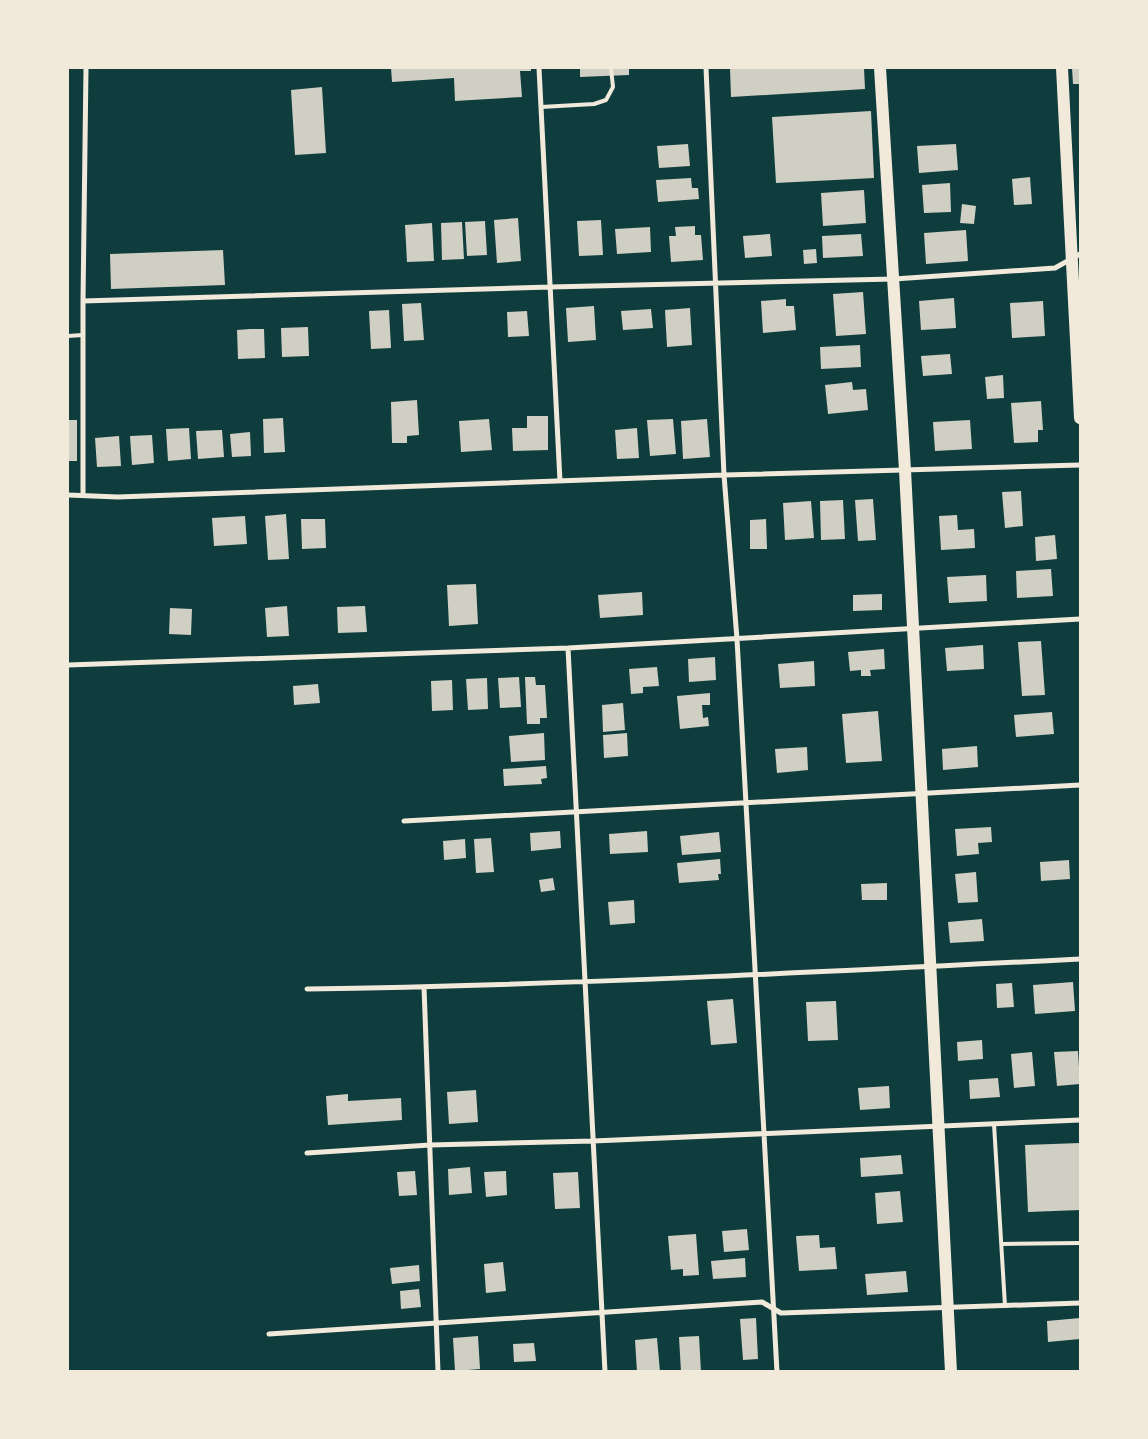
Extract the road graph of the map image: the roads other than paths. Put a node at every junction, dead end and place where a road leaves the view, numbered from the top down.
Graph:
1 (86, 68) edge
2 (538, 68) edge
3 (611, 68) edge
4 (706, 68) edge
5 (880, 68) edge
6 (1062, 68) edge
7 (540, 106) junction
8 (1076, 256) edge
9 (894, 279) junction
10 (715, 282) junction
11 (550, 287) junction
12 (83, 301) junction
13 (68, 336) edge
14 (83, 336) junction
15 (1080, 418) edge
16 (1080, 465) edge
17 (905, 470) junction
18 (724, 475) junction
19 (560, 481) junction
20 (68, 495) edge
21 (83, 495) junction
22 (1080, 619) edge
23 (913, 629) junction
24 (737, 639) junction
25 (568, 648) junction
26 (68, 665) edge
27 (1080, 786) edge
28 (922, 794) junction
29 (746, 803) junction
30 (576, 812) junction
31 (404, 822) dead end
32 (1080, 959) edge
33 (930, 967) junction
34 (755, 975) junction
35 (585, 981) junction
36 (424, 987) junction
37 (306, 989) dead end
38 (1080, 1120) edge
39 (994, 1124) junction
40 (938, 1126) junction
41 (764, 1134) junction
42 (593, 1140) junction
43 (430, 1145) junction
44 (307, 1153) dead end
45 (1080, 1243) edge
46 (1002, 1244) junction
47 (1080, 1303) edge
48 (1006, 1306) junction
49 (773, 1308) junction
50 (948, 1309) junction
51 (602, 1313) junction
52 (436, 1325) junction
53 (269, 1334) dead end
54 (438, 1372) edge
55 (605, 1372) edge
56 (777, 1372) edge
57 (951, 1372) edge

1 - 12 street
2 - 7 street
3 - 7 lane
4 - 10 street
5 - 9 main road
6 - 8 main road
7 - 11 street
8 - 9 street
8 - 15 main road
9 - 10 street
9 - 17 main road
10 - 11 street
10 - 18 street
11 - 12 street
11 - 19 street
12 - 14 street
13 - 14 lane
14 - 21 street
16 - 17 street
17 - 18 street
17 - 23 main road
18 - 19 street
18 - 24 street
19 - 21 street
20 - 21 street
22 - 23 street
23 - 24 street
23 - 28 main road
24 - 25 street
24 - 29 street
25 - 26 street
25 - 30 street
27 - 28 street
28 - 29 street
28 - 33 main road
29 - 30 street
29 - 34 street
30 - 31 street
30 - 35 street
32 - 33 street
33 - 34 street
33 - 40 main road
34 - 35 street
34 - 41 street
35 - 36 street
35 - 42 street
36 - 37 street
36 - 43 street
38 - 39 street
39 - 40 street
39 - 46 lane
40 - 41 street
40 - 50 main road
41 - 42 street
41 - 49 street
42 - 43 street
42 - 51 street
43 - 44 street
43 - 52 street
45 - 46 lane
46 - 48 lane
47 - 48 street
48 - 50 street
49 - 50 street
49 - 51 street
49 - 56 street
50 - 57 main road
51 - 52 street
51 - 55 street
52 - 53 street
52 - 54 street

